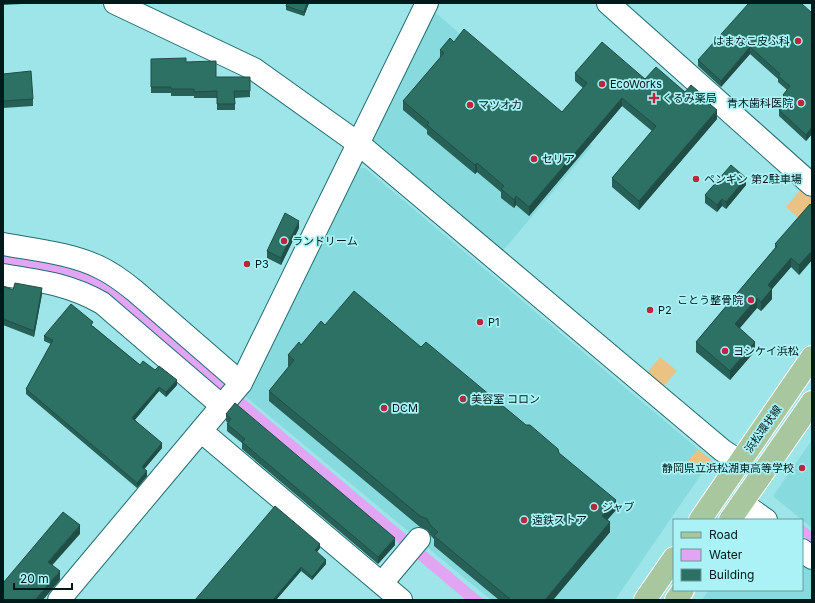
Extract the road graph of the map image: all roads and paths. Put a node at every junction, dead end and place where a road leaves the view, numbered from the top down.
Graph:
1 (115, 3) edge
2 (426, 3) edge
3 (608, 3) edge
4 (359, 144) junction
5 (812, 185) edge
6 (3, 244) edge
7 (3, 274) edge
8 (812, 358) edge
9 (241, 383) junction
10 (812, 402) edge
11 (222, 406) junction
12 (201, 431) junction
13 (740, 462) junction
14 (736, 512) edge
15 (701, 519) edge
16 (762, 519) edge
17 (415, 545) dead end
18 (803, 551) edge
19 (812, 558) edge
20 (673, 559) edge
21 (382, 583) junction
22 (682, 591) edge
23 (59, 600) edge
24 (402, 600) edge
25 (645, 600) edge
26 (676, 600) edge

1 - 4 street
2 - 4 street
3 - 5 street
4 - 9 street
4 - 13 street
6 - 9 street
7 - 11 street
8 - 13 main road, 浜松環状線
9 - 11 street
10 - 14 main road
11 - 12 street
12 - 21 street
12 - 23 street
13 - 15 main road, 浜松環状線
14 - 16 street
17 - 21 street
18 - 19 street
20 - 25 main road
21 - 24 street
22 - 26 main road

